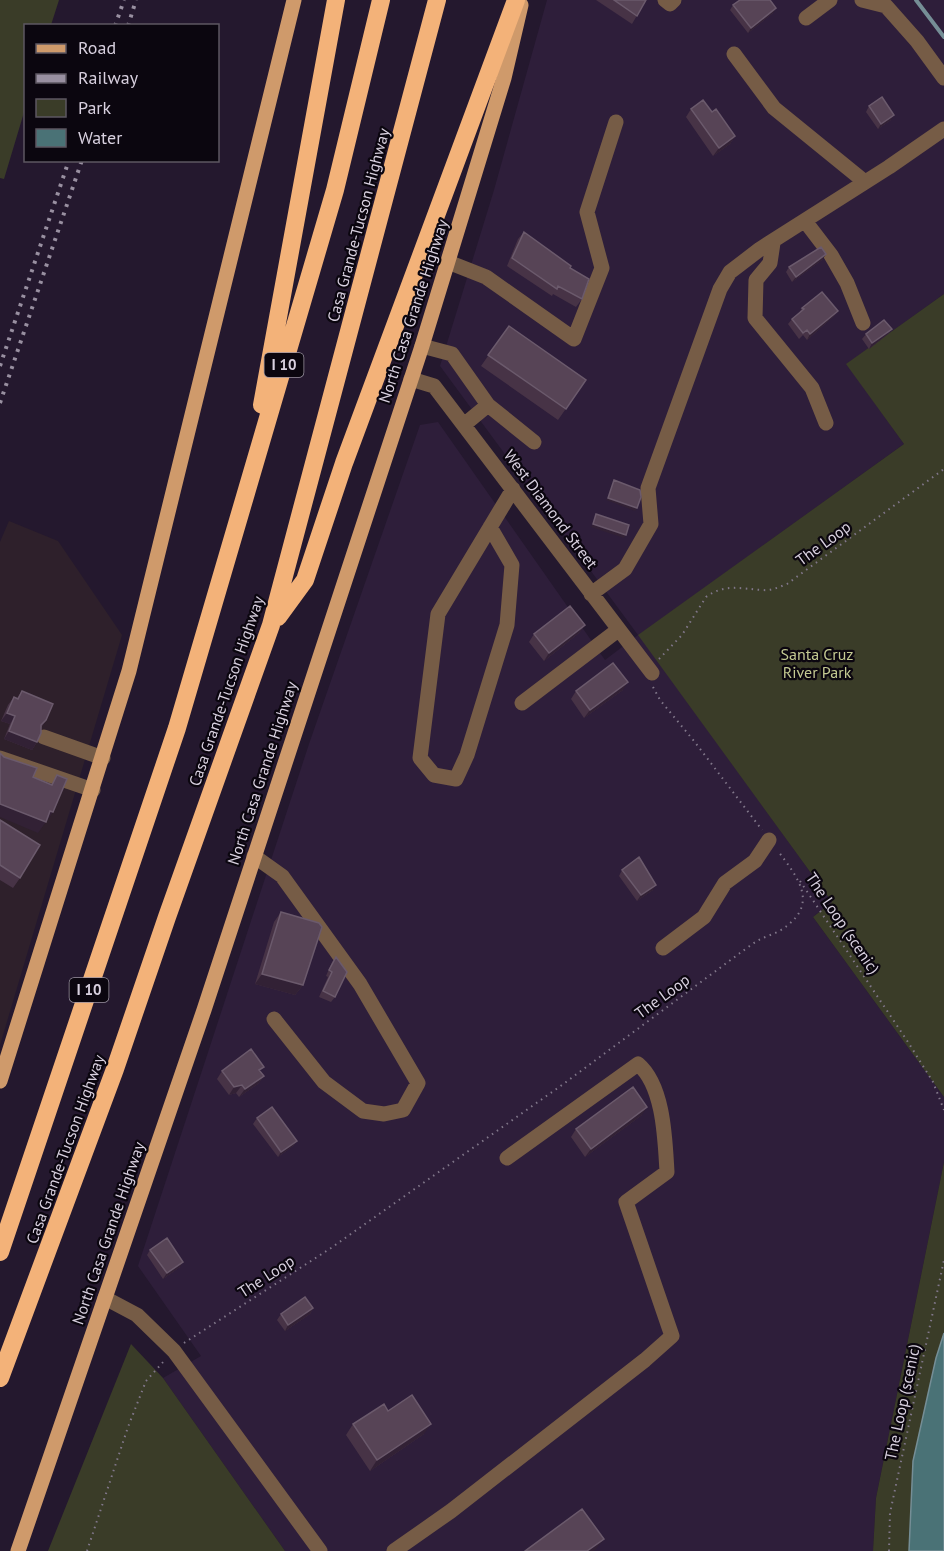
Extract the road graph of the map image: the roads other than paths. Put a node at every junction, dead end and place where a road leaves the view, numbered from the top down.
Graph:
1 (294, 0) edge
2 (336, 0) edge
3 (381, 0) edge
4 (437, 0) edge
5 (516, 0) edge
6 (522, 0) edge
7 (665, 0) edge
8 (674, 0) edge
9 (830, 0) edge
10 (862, 0) edge
11 (806, 18) dead end
12 (734, 54) dead end
13 (944, 78) edge
14 (616, 122) dead end
15 (944, 129) edge
16 (865, 182) junction
17 (805, 221) junction
18 (772, 243) junction
19 (448, 262) junction
20 (863, 323) dead end
21 (422, 345) junction
22 (411, 379) junction
23 (488, 405) junction
24 (826, 423) dead end
25 (465, 424) junction
26 (534, 442) dead end
27 (254, 468) junction
28 (513, 489) junction
29 (490, 527) junction
30 (591, 594) junction
31 (271, 625) junction
32 (618, 630) junction
33 (652, 673) road end
34 (522, 703) dead end
35 (44, 737) edge
36 (0, 758) edge
37 (103, 758) junction
38 (93, 790) junction
39 (769, 840) road end
40 (254, 856) junction
41 (663, 948) dead end
42 (274, 1019) dead end
43 (0, 1081) edge
44 (507, 1158) dead end
45 (0, 1252) edge
46 (105, 1298) junction
47 (0, 1378) edge
48 (18, 1551) edge
49 (320, 1551) edge
50 (394, 1551) edge

1 - 37 main road
2 - 27 highway
3 - 27 highway, Casa Grande-Tucson Highway / I 10
4 - 31 highway, Casa Grande-Tucson Highway
5 - 31 highway
6 - 19 main road, North Casa Grande Highway
7 - 8 street
9 - 11 street
10 - 13 street
12 - 16 street
14 - 19 street
15 - 16 street
16 - 17 street
17 - 18 street
17 - 20 street
18 - 24 street
18 - 30 street
19 - 21 main road, North Casa Grande Highway
21 - 22 main road, North Casa Grande Highway
21 - 23 street
22 - 25 street, West Diamond Street
22 - 40 main road, North Casa Grande Highway
23 - 25 street
23 - 26 street
25 - 28 street, West Diamond Street
27 - 45 highway, Casa Grande-Tucson Highway / I 10
28 - 29 street
28 - 30 street, West Diamond Street
29 - 29 street
30 - 32 street, West Diamond Street
31 - 47 highway, Casa Grande-Tucson Highway
32 - 33 street, West Diamond Street
32 - 34 street
35 - 37 street
36 - 38 street
37 - 38 main road
38 - 43 main road
39 - 41 street
40 - 42 street
40 - 46 main road, North Casa Grande Highway
44 - 50 street
46 - 48 main road, North Casa Grande Highway
46 - 49 street

